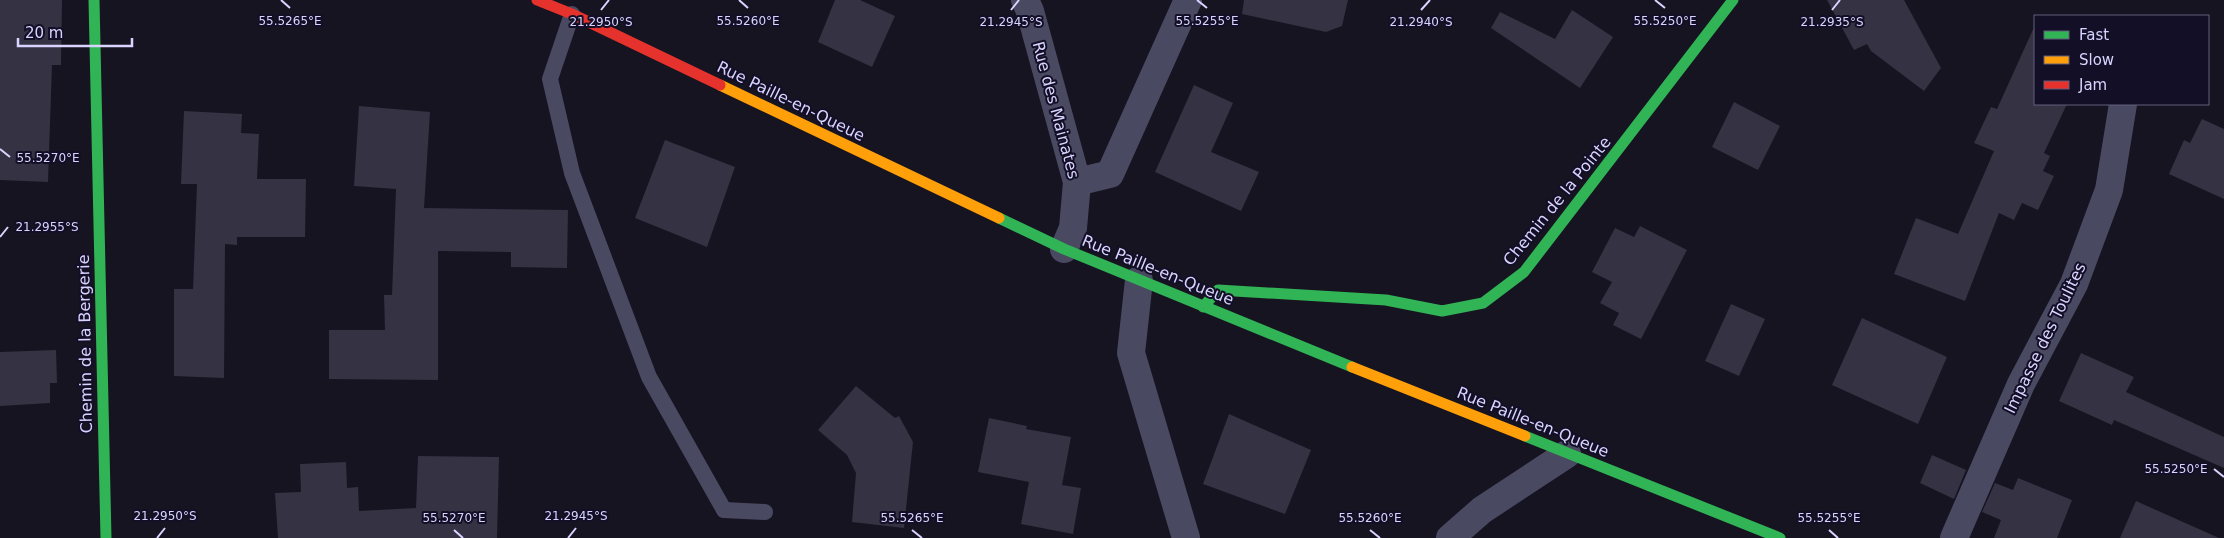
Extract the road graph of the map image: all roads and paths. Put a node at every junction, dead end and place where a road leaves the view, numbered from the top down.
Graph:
1 (94, 0) edge
2 (537, 0) edge
3 (1025, 0) edge
4 (1188, 0) edge
5 (1733, 0) edge
6 (572, 14) junction
7 (2123, 105) edge
8 (1077, 182) junction
9 (1064, 249) junction
10 (1139, 280) junction
11 (1202, 307) junction
12 (1568, 454) junction
13 (765, 512) dead end
14 (106, 538) edge
15 (1186, 538) edge
16 (1450, 538) edge
17 (1780, 538) edge
18 (1954, 538) edge

1 - 14 main road, Chemin de la Bergerie
2 - 6 main road, Rue Paille-en-Queue
3 - 8 street, Rue des Mainates
4 - 8 street
5 - 11 main road, Chemin de la Pointe
6 - 9 main road, Rue Paille-en-Queue
6 - 13 lane
7 - 18 street, Impasse des Toulites
8 - 9 street, Rue des Mainates
9 - 10 main road, Rue Paille-en-Queue
10 - 11 main road, Rue Paille-en-Queue
10 - 15 street
11 - 12 main road, Rue Paille-en-Queue
12 - 16 street
12 - 17 main road, Rue Paille-en-Queue

